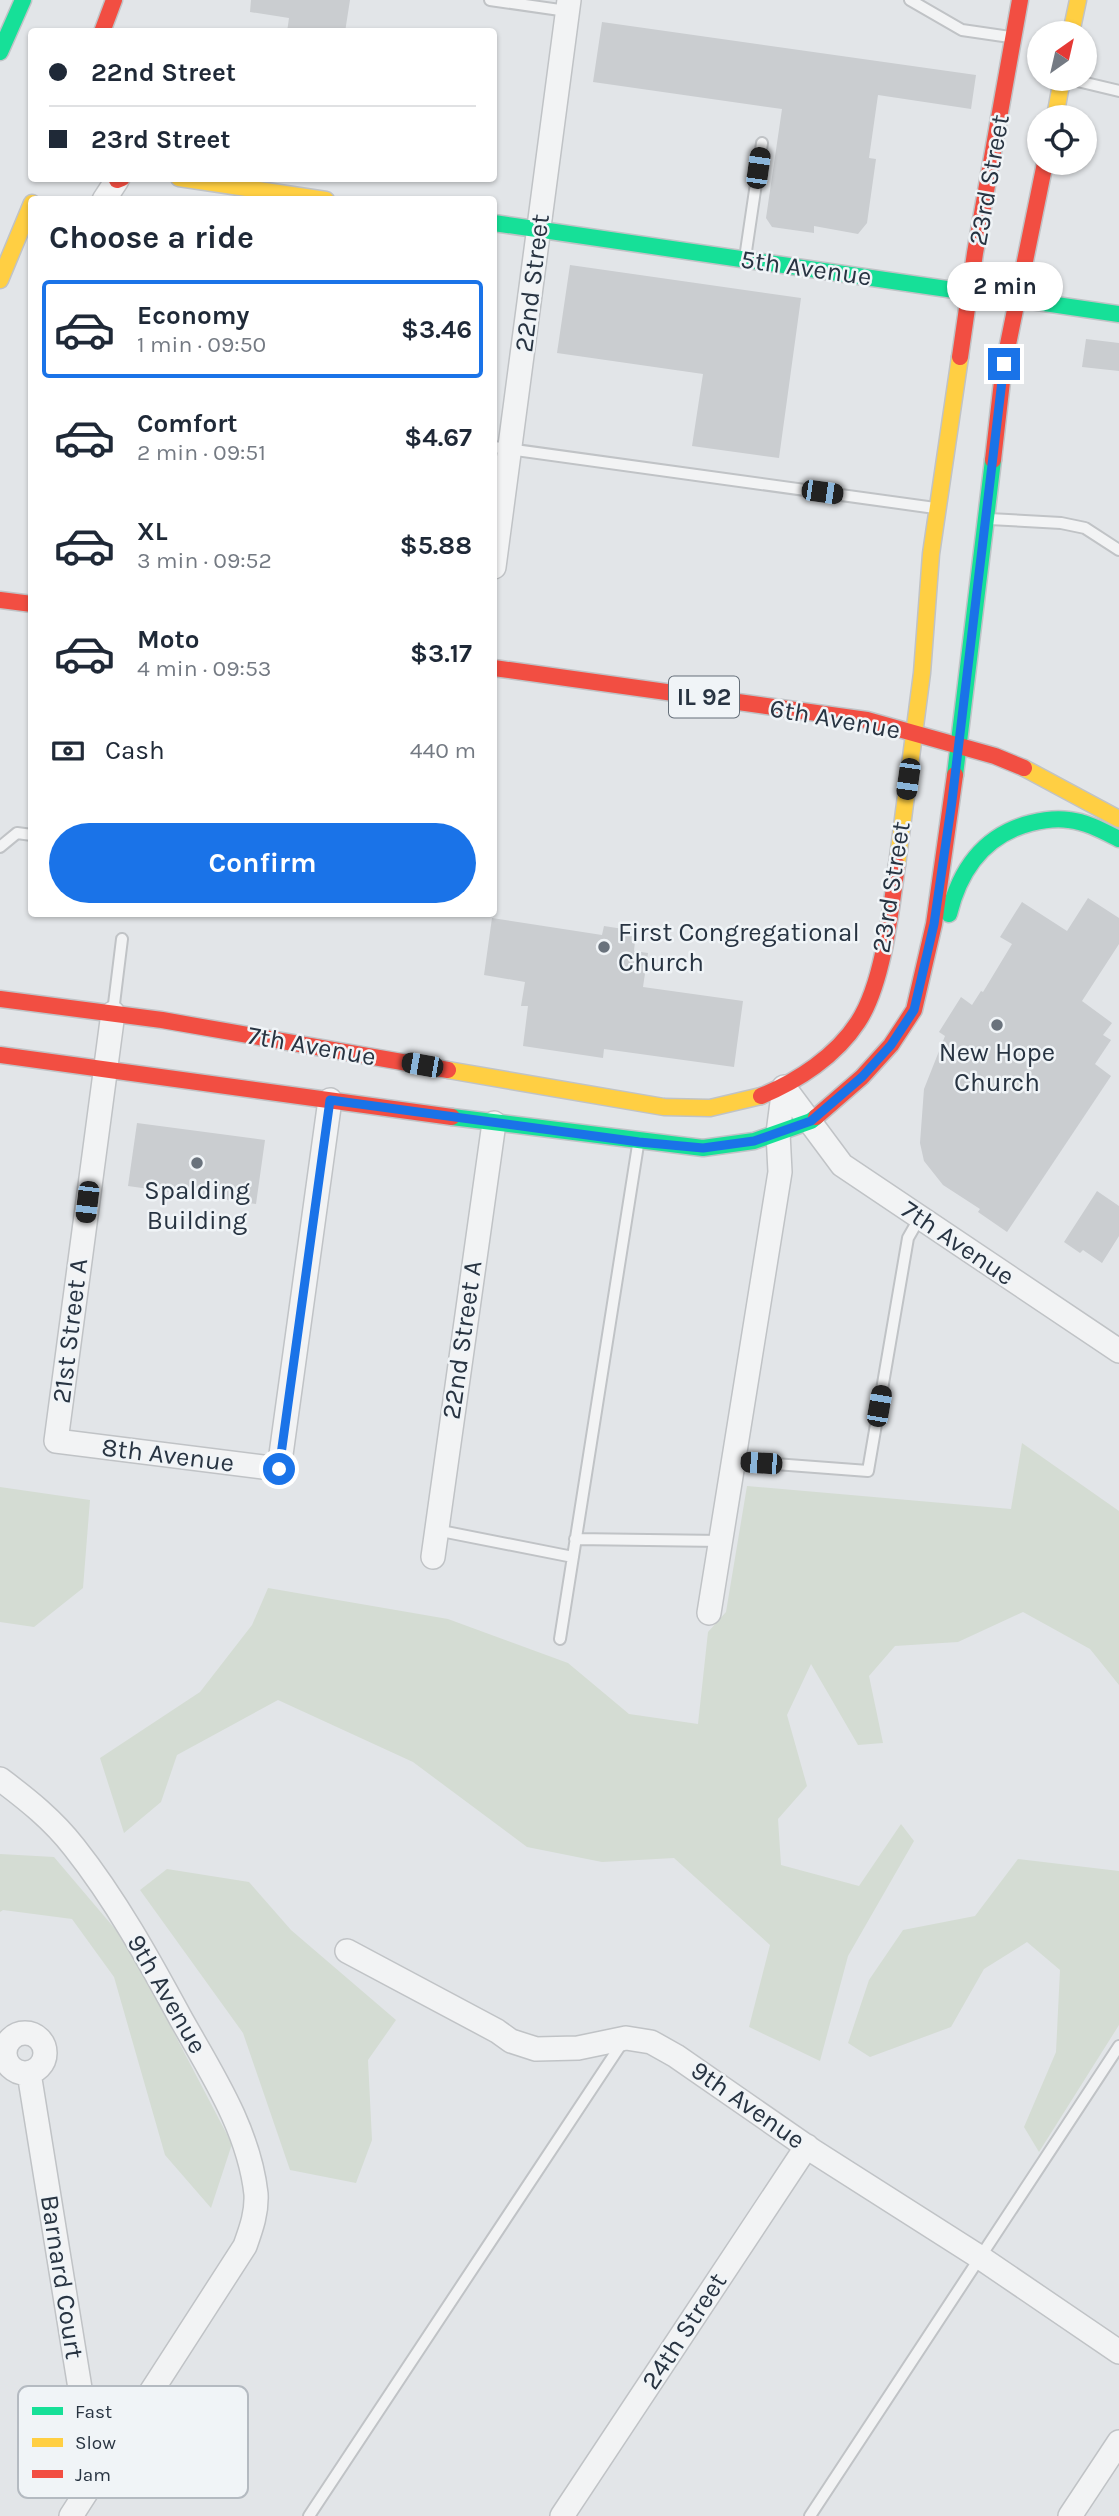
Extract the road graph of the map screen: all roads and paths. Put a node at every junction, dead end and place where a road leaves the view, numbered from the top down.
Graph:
1 (23, 0) edge
2 (114, 0) edge
3 (490, 0) edge
4 (910, 0) edge
5 (1020, 0) edge
6 (1078, 0) edge
7 (568, 6) edge
8 (1074, 21) edge
9 (103, 27) edge
10 (1013, 37) junction
11 (0, 52) edge
12 (1097, 86) edge
13 (1119, 91) edge
14 (762, 143) dead end
15 (1043, 175) edge
16 (206, 182) edge
17 (299, 196) edge
18 (28, 212) edge
19 (497, 223) edge
20 (539, 230) junction
21 (745, 260) junction
22 (0, 280) edge
23 (970, 292) junction
24 (1018, 298) junction
25 (1119, 314) edge
26 (502, 448) edge
27 (939, 508) junction
28 (986, 519) junction
29 (497, 522) edge
30 (1119, 550) edge
31 (0, 600) edge
32 (28, 604) edge
33 (497, 668) edge
34 (914, 733) junction
35 (957, 746) junction
36 (1119, 819) edge
37 (28, 834) edge
38 (1119, 839) edge
39 (0, 847) edge
40 (122, 939) dead end
41 (0, 999) edge
42 (914, 1010) junction
43 (113, 1013) junction
44 (0, 1055) edge
45 (104, 1069) junction
46 (784, 1087) junction
47 (330, 1100) junction
48 (811, 1121) junction
49 (494, 1123) junction
50 (778, 1133) junction
51 (639, 1142) junction
52 (920, 1217) junction
53 (1117, 1344) edge
54 (56, 1441) joint
55 (734, 1461) junction
56 (436, 1530) junction
57 (575, 1539) junction
58 (721, 1541) junction
59 (433, 1557) dead end
60 (573, 1557) junction
61 (709, 1613) dead end
62 (560, 1639) dead end
63 (0, 1779) edge
64 (347, 1951) dead end
65 (626, 2038) junction
66 (1119, 2046) edge
67 (29, 2073) dead end
68 (807, 2146) junction
69 (981, 2258) junction
70 (1119, 2352) edge
71 (80, 2386) edge
72 (156, 2386) edge
73 (1119, 2442) edge
74 (83, 2498) edge
75 (71, 2516) edge
76 (309, 2516) edge
77 (562, 2516) edge
78 (810, 2516) edge
79 (1070, 2516) edge

1 - 11 main road
2 - 9 main road
3 - 7 lane
4 - 10 lane
5 - 10 main road, 23rd Street
6 - 8 main road
7 - 20 street, 22nd Street
10 - 23 main road, 23rd Street
12 - 13 lane
14 - 21 lane
15 - 24 main road, 23rd Street
16 - 17 main road
18 - 22 main road
19 - 20 main road, 5th Avenue
20 - 21 main road, 5th Avenue
20 - 26 street, 22nd Street
21 - 23 main road, 5th Avenue
23 - 24 main road, 5th Avenue
23 - 27 main road, 23rd Street
24 - 25 main road, 5th Avenue
24 - 28 main road, 23rd Street
26 - 27 lane
26 - 29 street, 22nd Street
27 - 34 main road, 23rd Street
28 - 30 lane
28 - 35 main road, 23rd Street
31 - 32 main road
33 - 34 main road, 6th Avenue / IL 92
34 - 35 main road, 6th Avenue / IL 92
34 - 46 main road, 23rd Street
35 - 36 main road, 6th Avenue / IL 92
35 - 42 main road, 23rd Street
37 - 39 lane
38 - 42 main road
40 - 43 lane
41 - 43 main road, 7th Avenue
42 - 48 main road, 23rd Street
43 - 45 street, 21st Street A
43 - 46 main road, 7th Avenue
44 - 45 main road, 7th Avenue
45 - 47 main road, 7th Avenue
45 - 54 street, 21st Street A
46 - 48 street, 7th Avenue
46 - 50 street
47 - 49 main road, 7th Avenue
47 - 54 street, 8th Avenue
48 - 50 main road, 7th Avenue
48 - 52 street, 7th Avenue
49 - 51 main road, 7th Avenue
49 - 56 street, 22nd Street A
50 - 51 main road, 7th Avenue
50 - 55 street
51 - 57 lane
52 - 53 street, 7th Avenue
52 - 55 lane
55 - 58 street
56 - 59 street, 22nd Street A
56 - 60 lane
57 - 58 lane
57 - 60 lane
58 - 61 street
60 - 62 lane
63 - 72 street, 9th Avenue
64 - 65 street, 9th Avenue
65 - 68 street, 9th Avenue
65 - 76 lane
66 - 69 lane
67 - 71 street, Barnard Court
68 - 69 street, 9th Avenue
68 - 77 street, 24th Street
69 - 70 street, 9th Avenue
69 - 78 lane
73 - 79 street
74 - 75 street

